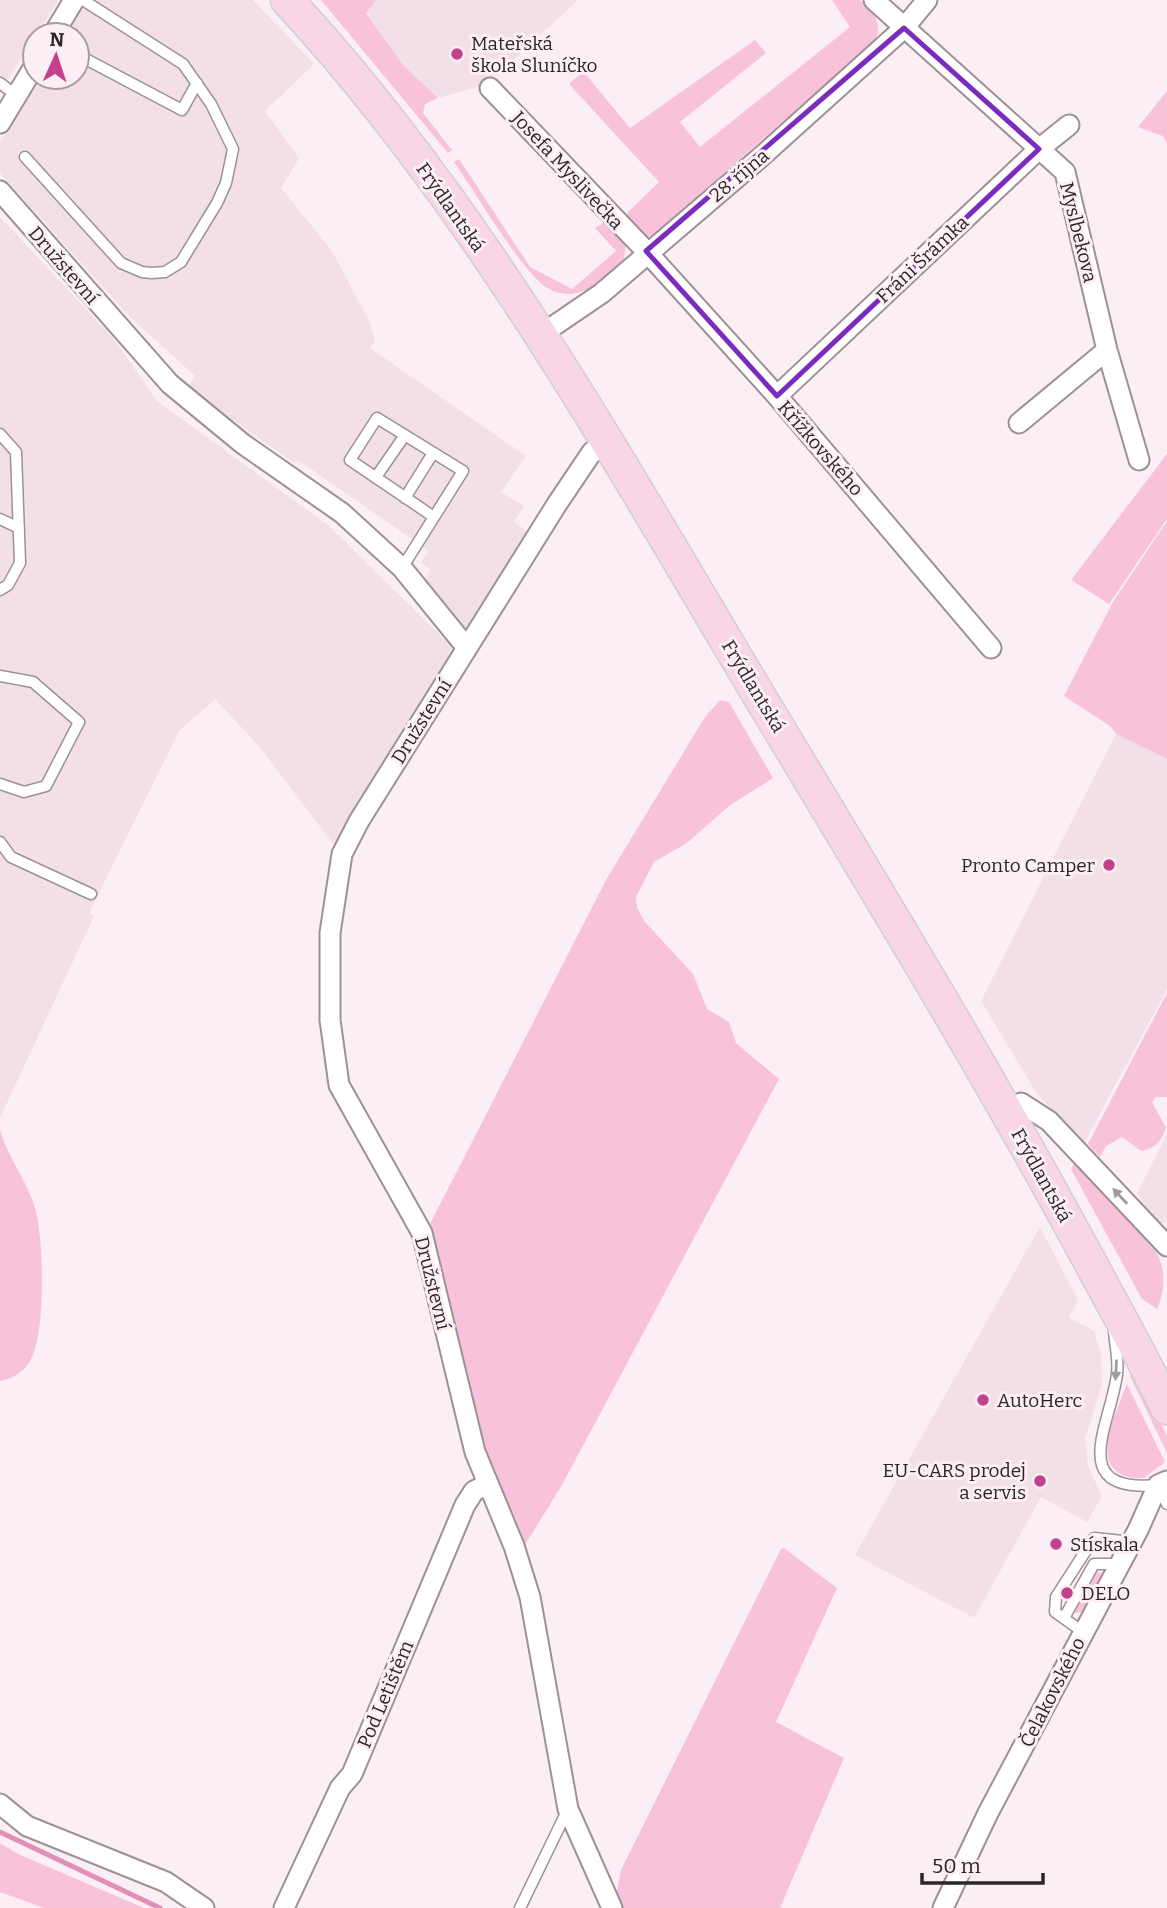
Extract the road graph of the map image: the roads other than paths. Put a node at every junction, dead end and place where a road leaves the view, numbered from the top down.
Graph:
1 (74, 0) edge
2 (83, 0) edge
3 (287, 0) edge
4 (309, 0) edge
5 (874, 0) edge
6 (927, 0) edge
7 (61, 21) edge
8 (904, 29) junction
9 (91, 62) edge
10 (0, 83) edge
11 (197, 83) junction
12 (21, 87) edge
13 (490, 88) dead end
14 (16, 95) junction
15 (0, 123) edge
16 (1069, 125) dead end
17 (1039, 149) junction
18 (25, 157) dead end
19 (0, 191) edge
20 (646, 251) junction
21 (545, 332) junction
22 (1108, 350) junction
23 (776, 396) junction
24 (1018, 423) dead end
25 (0, 434) edge
26 (405, 435) junction
27 (606, 443) junction
28 (433, 453) junction
29 (1139, 460) dead end
30 (376, 477) junction
31 (405, 498) junction
32 (434, 517) junction
33 (0, 519) edge
34 (19, 528) junction
35 (401, 568) junction
36 (0, 590) edge
37 (467, 648) junction
38 (991, 648) dead end
39 (0, 676) edge
40 (0, 784) edge
41 (0, 842) edge
42 (91, 894) dead end
43 (1021, 1103) junction
44 (1167, 1246) edge
45 (1111, 1302) junction
46 (1167, 1375) edge
47 (1167, 1408) edge
48 (1163, 1483) edge
49 (488, 1484) junction
50 (1167, 1504) edge
51 (1132, 1542) junction
52 (1120, 1564) junction
53 (1064, 1618) junction
54 (1083, 1632) junction
55 (0, 1804) edge
56 (568, 1809) junction
57 (204, 1908) edge
58 (285, 1908) edge
59 (520, 1908) edge
60 (612, 1908) edge
61 (943, 1908) edge

1 - 7 street
2 - 11 lane
3 - 21 main road, Frýdlantská
4 - 21 main road, Frýdlantská
5 - 8 street, Myslbekova
6 - 8 street, 28. října
8 - 17 street, Myslbekova
8 - 20 street, 28. října
9 - 11 lane
10 - 14 lane
11 - 18 lane
12 - 14 street
13 - 20 street, Josefa Myslivečka
14 - 15 street
16 - 17 street, Fráni Šrámka
17 - 22 street, Myslbekova
17 - 23 street, Fráni Šrámka
19 - 35 street, Družstevní
20 - 21 street, 28. října
20 - 23 street, Křížkovského
21 - 27 main road, Frýdlantská
21 - 43 main road, Frýdlantská
22 - 24 street
22 - 29 street, Myslbekova
23 - 38 street, Křížkovského
25 - 34 lane
26 - 28 lane
26 - 30 lane
26 - 30 lane
27 - 37 street, Družstevní
27 - 45 main road, Frýdlantská
28 - 31 lane
28 - 32 lane
30 - 31 lane
31 - 32 lane
32 - 35 lane
33 - 34 lane
34 - 36 lane
35 - 37 street, Družstevní
37 - 49 street, Družstevní
39 - 40 lane
41 - 42 lane
44 -> 43 street
43 - 46 main road, Frýdlantská
45 - 47 main road, Frýdlantská
45 -> 48 lane
48 - 50 lane
48 - 51 street, Čelakovského
49 - 56 street, Družstevní
49 - 58 street, Pod Letištěm
51 - 52 street, Čelakovského
51 - 53 lane
52 - 53 lane
52 - 54 street, Čelakovského
53 - 54 lane
54 - 61 street, Čelakovského
55 - 57 street
56 - 59 lane
56 - 60 street, Družstevní

